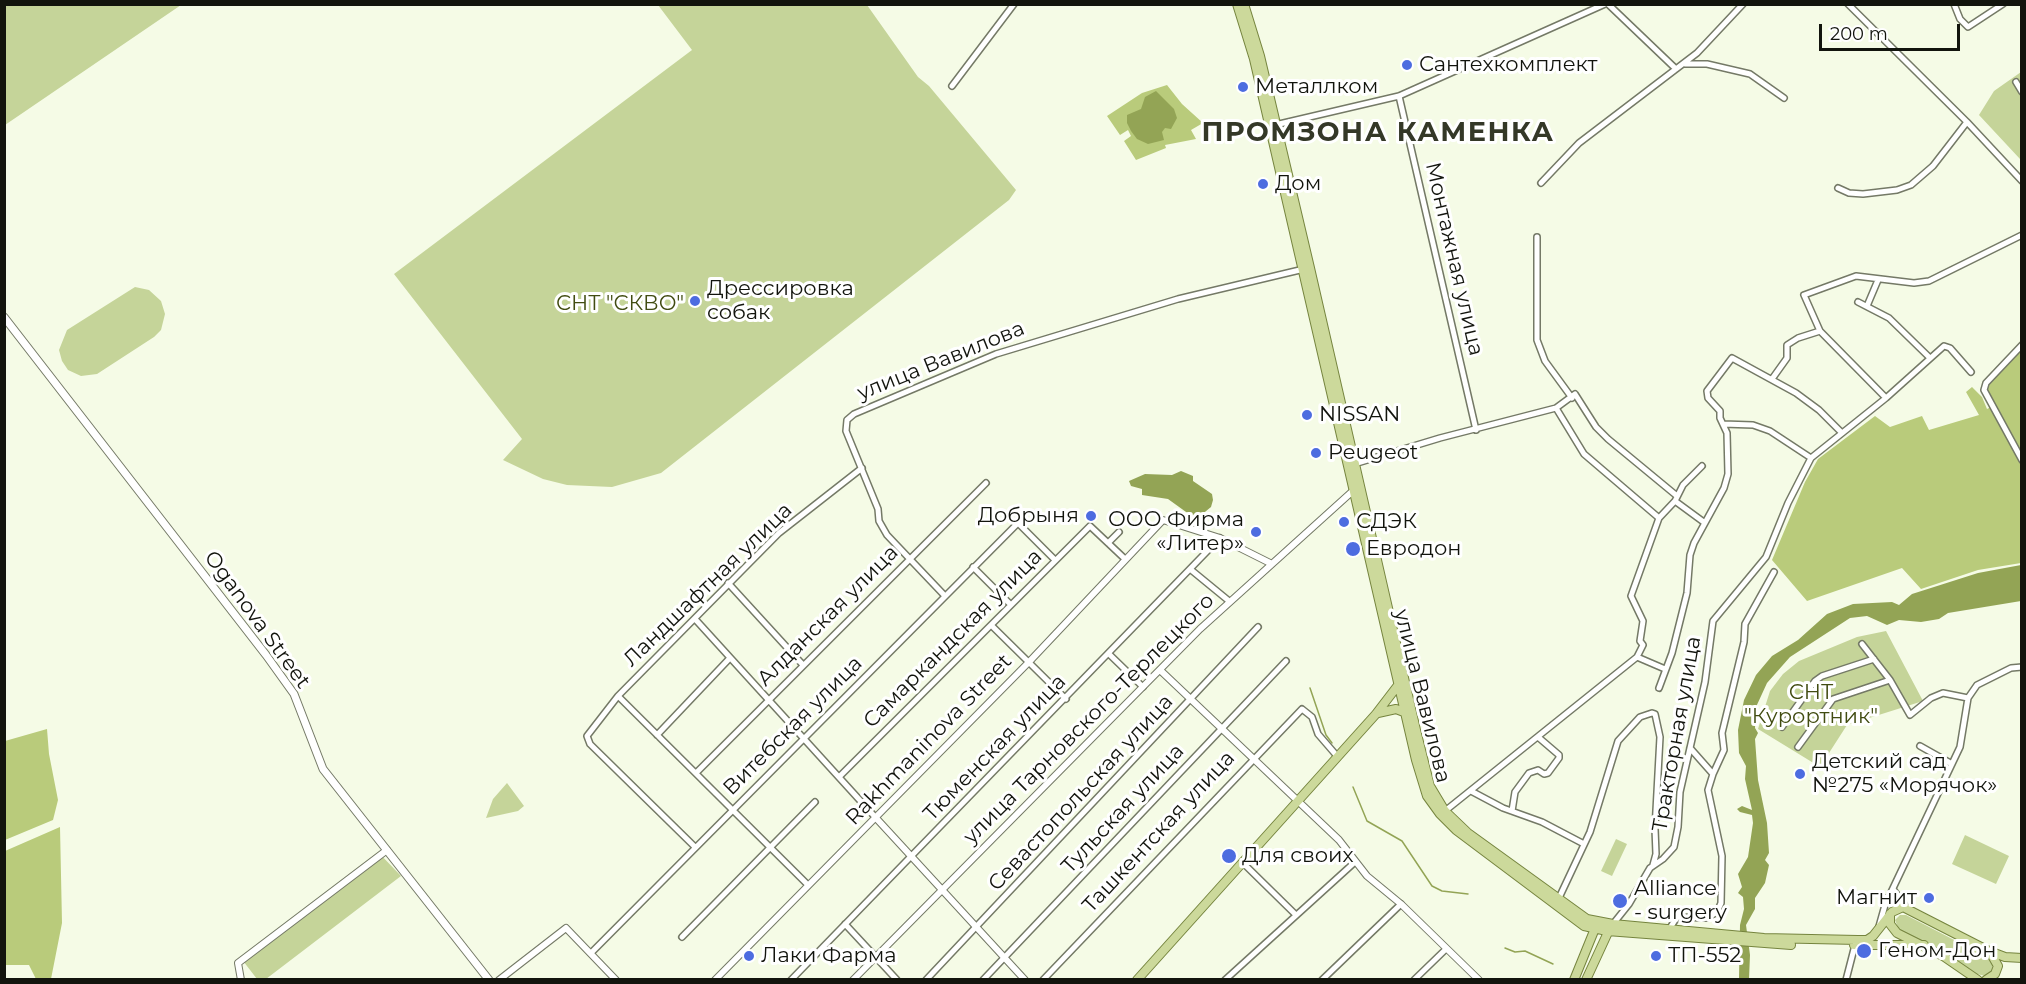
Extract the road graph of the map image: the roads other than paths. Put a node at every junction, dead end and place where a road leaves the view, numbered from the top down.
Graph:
1 (1014, 4) edge
2 (1237, 4) edge
3 (1244, 4) edge
4 (1606, 4) edge
5 (1743, 4) edge
6 (1848, 4) edge
7 (1954, 4) edge
8 (2003, 4) edge
9 (1683, 64) junction
10 (1676, 69) junction
11 (2016, 82) dead end
12 (952, 86) dead end
13 (2022, 92) edge
14 (1399, 96) junction
15 (1784, 98) dead end
16 (1967, 122) junction
17 (1272, 126) junction
18 (2020, 176) edge
19 (1541, 183) dead end
20 (1838, 188) dead end
21 (2022, 235) edge
22 (1537, 237) dead end
23 (1304, 269) junction
24 (1878, 280) junction
25 (1858, 302) dead end
26 (1867, 306) junction
27 (4, 317) edge
28 (1820, 331) junction
29 (2022, 345) edge
30 (1930, 358) junction
31 (1971, 372) dead end
32 (1772, 379) junction
33 (1574, 396) junction
34 (1886, 398) junction
35 (1556, 408) junction
36 (1723, 424) junction
37 (1476, 430) junction
38 (1841, 432) junction
39 (1811, 458) junction
40 (2022, 460) edge
41 (1353, 465) junction
42 (1702, 466) dead end
43 (862, 468) junction
44 (986, 483) dead end
45 (1358, 488) junction
46 (1676, 498) junction
47 (1659, 518) junction
48 (1705, 522) junction
49 (1119, 532) dead end
50 (1220, 538) junction
51 (1108, 543) junction
52 (908, 559) junction
53 (1125, 559) junction
54 (1056, 560) junction
55 (1270, 563) junction
56 (973, 567) junction
57 (1190, 569) junction
58 (1774, 572) dead end
59 (728, 583) junction
60 (945, 596) junction
61 (1229, 601) junction
62 (1010, 604) junction
63 (694, 619) junction
64 (991, 625) junction
65 (1258, 627) dead end
66 (1862, 644) dead end
67 (1109, 654) junction
68 (1637, 657) junction
69 (729, 659) junction
70 (1874, 659) junction
71 (1286, 661) dead end
72 (1029, 662) junction
73 (803, 665) junction
74 (2022, 667) edge
75 (1665, 669) junction
76 (1160, 670) junction
77 (1890, 680) junction
78 (1400, 684) junction
79 (1143, 687) junction
80 (1659, 688) dead end
81 (618, 696) junction
82 (1968, 698) junction
83 (1066, 699) junction
84 (1192, 699) junction
85 (767, 700) junction
86 (1406, 712) junction
87 (1377, 714) junction
88 (1413, 718) junction
89 (1782, 727) dead end
90 (1222, 728) junction
91 (657, 735) junction
92 (1538, 737) junction
93 (803, 740) junction
94 (1920, 746) dead end
95 (1798, 747) dead end
96 (1690, 748) junction
97 (1337, 756) junction
98 (1254, 757) junction
99 (1952, 764) junction
100 (696, 773) junction
101 (1713, 774) junction
102 (839, 777) junction
103 (1471, 791) junction
104 (1297, 801) junction
105 (815, 802) dead end
106 (733, 809) junction
107 (1445, 811) junction
108 (1512, 811) junction
109 (876, 818) junction
110 (1584, 844) junction
111 (695, 847) junction
112 (771, 848) junction
113 (387, 850) junction
114 (912, 858) junction
115 (1242, 862) junction
116 (1355, 862) junction
117 (1653, 865) junction
118 (808, 885) junction
119 (1893, 889) junction
120 (943, 890) junction
121 (1889, 898) junction
122 (1558, 900) junction
123 (1401, 904) junction
124 (1907, 908) junction
125 (1890, 914) junction
126 (1296, 915) junction
127 (845, 924) junction
128 (1596, 925) junction
129 (977, 928) junction
130 (1610, 928) junction
131 (1670, 928) junction
132 (1878, 930) junction
133 (1713, 935) junction
134 (682, 937) dead end
135 (1858, 944) junction
136 (1924, 945) junction
137 (1446, 948) junction
138 (1989, 951) junction
139 (591, 953) junction
140 (876, 957) junction
141 (1005, 958) junction
142 (1584, 958) junction
143 (2022, 958) edge
144 (1574, 979) edge
145 (241, 980) edge
146 (489, 980) edge
147 (499, 980) edge
148 (616, 980) edge
149 (715, 980) edge
150 (792, 980) edge
151 (853, 980) edge
152 (897, 980) edge
153 (926, 980) edge
154 (983, 980) edge
155 (1024, 980) edge
156 (1043, 980) edge
157 (1137, 980) edge
158 (1225, 980) edge
159 (1322, 980) edge
160 (1414, 980) edge
161 (1479, 980) edge
162 (1586, 980) edge
163 (1846, 980) edge
164 (1978, 980) edge
165 (1986, 980) edge

1 - 12 street
2 - 17 main road, улица Вавилова
3 - 17 main road, улица Вавилова
4 - 10 street
4 - 14 street
5 - 9 street
6 - 16 street
7 - 8 street
9 - 10 street
9 - 15 street
10 - 19 street
11 - 13 street
14 - 17 street
14 - 37 street, Монтажная улица
16 - 18 street
16 - 20 street
17 - 23 main road, улица Вавилова
17 - 41 main road, улица Вавилова
21 - 24 street
22 - 33 street
23 - 41 main road, улица Вавилова
23 - 43 street, улица Вавилова
24 - 26 street
24 - 28 street
25 - 26 street
26 - 30 street
27 - 113 main road, Oganova Street
28 - 32 street
28 - 34 street
29 - 40 street
30 - 31 street, Тракторная улица
30 - 34 street, Тракторная улица
32 - 36 street
32 - 38 street
33 - 35 street
33 - 46 street
34 - 38 street, Тракторная улица
35 - 37 street
35 - 47 street
36 - 39 street
36 - 48 street
37 - 41 street
38 - 39 street, Тракторная улица
39 - 96 street, Тракторная улица
41 - 45 main road, улица Вавилова
42 - 46 street
43 - 52 street, улица Вавилова
43 - 59 street, Ландшафтная улица
44 - 52 street, Алданская улица
45 - 55 street, улица Тарновского-Терлецкого
45 - 78 main road, улица Вавилова
45 - 88 main road, улица Вавилова
46 - 47 street
46 - 48 street
47 - 68 street
48 - 75 street
49 - 51 street
50 - 53 street, Rakhmaninova Street
50 - 55 street
50 - 57 street, Тюменская улица
51 - 53 street
51 - 54 street, Самаркандская улица
52 - 60 street, улица Вавилова
52 - 73 street, Алданская улица
53 - 72 street, Rakhmaninova Street
54 - 56 street, Витебская улица
54 - 62 street, Самаркандская улица
55 - 61 street, улица Тарновского-Терлецкого
56 - 60 street, Витебская улица
56 - 62 street
57 - 61 street
57 - 67 street, Тюменская улица
58 - 101 street
59 - 63 street, Ландшафтная улица
59 - 73 street
60 - 93 street, Витебская улица
61 - 76 street, улица Тарновского-Терлецкого
62 - 64 street, Самаркандская улица
63 - 69 street
63 - 81 street, Ландшафтная улица
64 - 72 street
64 - 102 street, Самаркандская улица
65 - 84 street, Севастопольская улица
66 - 70 street
67 - 79 street
67 - 83 street, Тюменская улица
68 - 75 street
68 - 92 street
69 - 85 street
69 - 91 street
70 - 77 street
70 - 89 street
71 - 90 street, Тульская улица
72 - 83 street
72 - 109 street, Rakhmaninova Street
73 - 85 street, Алданская улица
74 - 82 street
75 - 80 street
76 - 79 street, улица Тарновского-Терлецкого
76 - 84 street
77 - 82 street
77 - 95 street
78 - 86 main road, улица Вавилова
78 - 87 main road
79 - 120 street, улица Тарновского-Терлецкого
81 - 91 street
81 - 111 street, Ландшафтная улица
82 - 99 street
83 - 114 street, Тюменская улица
84 - 90 street
84 - 129 street, Севастопольская улица
85 - 93 street
85 - 100 street, Алданская улица
86 - 87 main road
86 - 88 main road
86 - 128 main road, улица Вавилова
87 - 97 main road
88 - 107 main road, улица Вавилова
90 - 98 street
90 - 141 street, Тульская улица
91 - 100 street
92 - 103 street
92 - 108 street
93 - 102 street
93 - 106 street, Витебская улица
94 - 99 street
96 - 101 street
96 - 117 street, Тракторная улица
97 - 98 street, Ташкентская улица
97 - 104 main road
98 - 104 street
98 - 156 street, Ташкентская улица
99 - 119 street
100 - 106 street
101 - 131 street
102 - 109 street
103 - 107 street
103 - 108 street
104 - 115 main road
104 - 116 street
105 - 112 street
106 - 111 street, Витебская улица
106 - 112 street
107 - 122 main road, улица Вавилова
108 - 110 street
109 - 114 street
109 - 118 street, Rakhmaninova Street
110 - 117 street
110 - 122 street
111 - 139 street, Витебская улица
112 - 118 street
112 - 134 street
113 - 145 street
113 - 146 main road, Oganova Street
114 - 120 street
114 - 127 street, Тюменская улица
115 - 126 street
115 - 157 main road
116 - 123 street
116 - 126 street
117 - 130 street, Тракторная улица
118 - 149 street, Rakhmaninova Street
119 - 121 street
119 - 124 street
120 - 129 street
120 - 140 street, улица Тарновского-Терлецкого
121 - 125 street
121 - 132 street
122 - 128 main road, улица Вавилова
123 - 137 street
123 - 159 street
124 - 125 main road
124 - 138 main road
125 - 132 main road
125 - 136 main road
126 - 158 street
127 - 140 street
127 - 150 street, Тюменская улица
128 - 130 main road, улица Вавилова
128 - 142 main road
129 - 141 street
129 - 153 street, Севастопольская улица
130 - 131 main road, улица Вавилова
130 - 133 main road, улица Вавилова
130 - 162 main road
131 - 133 main road, улица Вавилова
132 - 135 main road
133 - 135 main road
135 - 136 main road
135 - 163 street
136 - 164 main road
137 - 160 street
137 - 161 street
138 - 143 main road
138 - 165 main road
139 - 147 street
139 - 148 street
140 - 151 street, улица Тарновского-Терлецкого
140 - 152 street
141 - 154 street, Тульская улица
141 - 155 street
142 - 144 main road
142 - 162 main road

